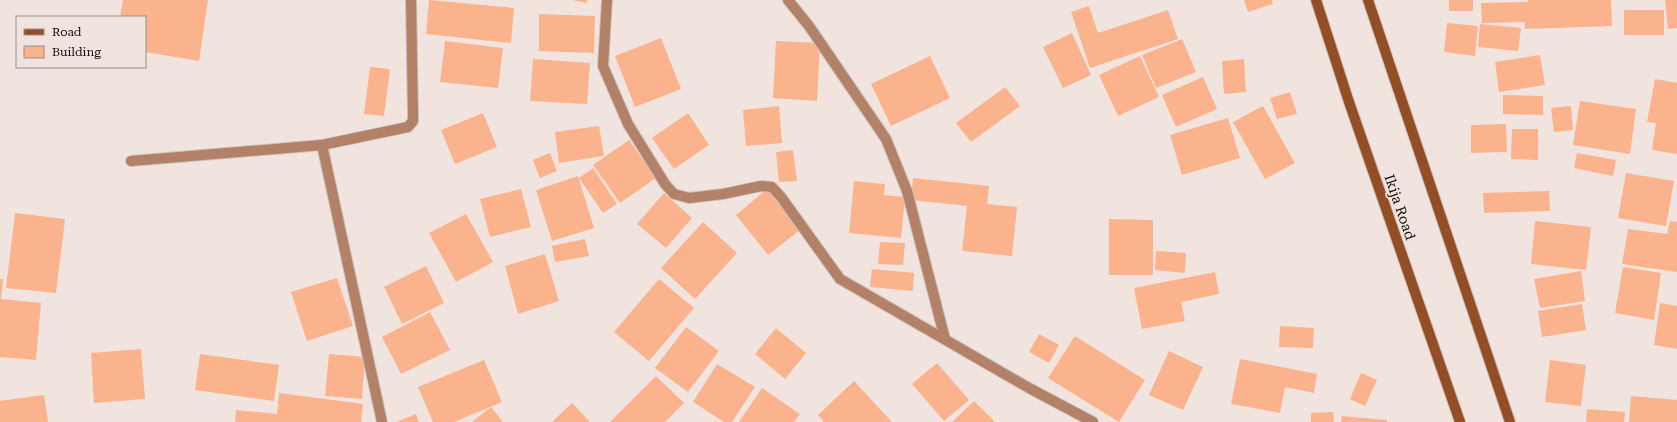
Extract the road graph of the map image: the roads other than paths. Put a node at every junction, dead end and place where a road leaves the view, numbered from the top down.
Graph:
1 (411, 0) edge
2 (607, 0) edge
3 (788, 0) edge
4 (1316, 0) edge
5 (1368, 0) edge
6 (322, 145) junction
7 (131, 161) dead end
8 (945, 339) junction
9 (382, 422) edge
10 (1093, 422) edge
11 (1460, 422) edge
12 (1510, 422) edge

1 - 6 street
2 - 8 street
3 - 8 street
4 - 11 street, Ikija Road
5 - 12 street
6 - 7 street
6 - 9 street
8 - 10 street

